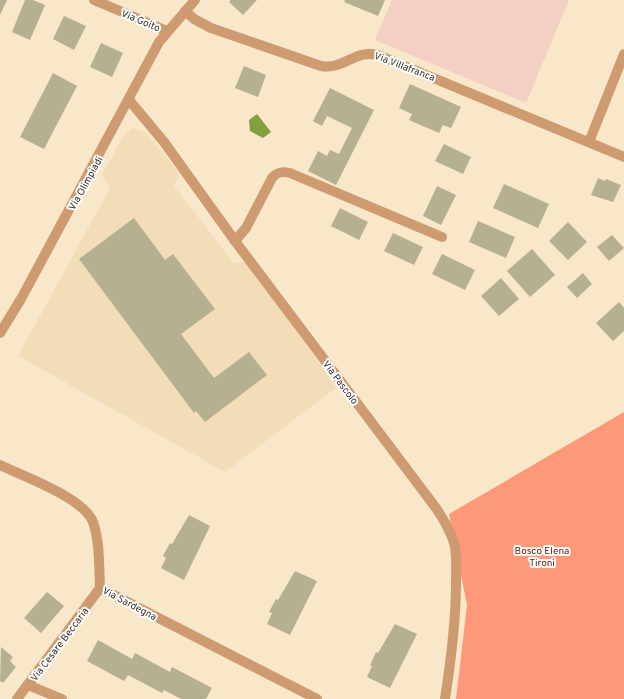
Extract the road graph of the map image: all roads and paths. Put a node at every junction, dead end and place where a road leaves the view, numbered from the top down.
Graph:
1 (94, 0) edge
2 (195, 0) edge
3 (185, 11) junction
4 (167, 31) junction
5 (624, 54) edge
6 (129, 100) junction
7 (589, 142) junction
8 (624, 157) edge
9 (442, 238) dead end
10 (235, 241) junction
11 (0, 333) edge
12 (0, 466) edge
13 (100, 588) junction
14 (28, 685) junction
15 (17, 699) edge
16 (62, 699) edge
17 (317, 699) edge
18 (445, 699) edge

1 - 4 street, Via Goito
2 - 3 street, Via Olimpiadi
3 - 4 street, Via Olimpiadi
3 - 7 street, Via Villafranca
4 - 6 street, Via Olimpiadi
5 - 7 street
6 - 10 street, Via Pascolo
6 - 11 street, Via Olimpiadi
7 - 8 street, Via Villafranca
9 - 10 street
10 - 18 street, Via Pascolo
12 - 13 street, Via Sardegna
13 - 14 street, Via Cesare Beccaria
13 - 17 street, Via Sardegna
14 - 15 street, Via Cesare Beccaria
14 - 16 street

